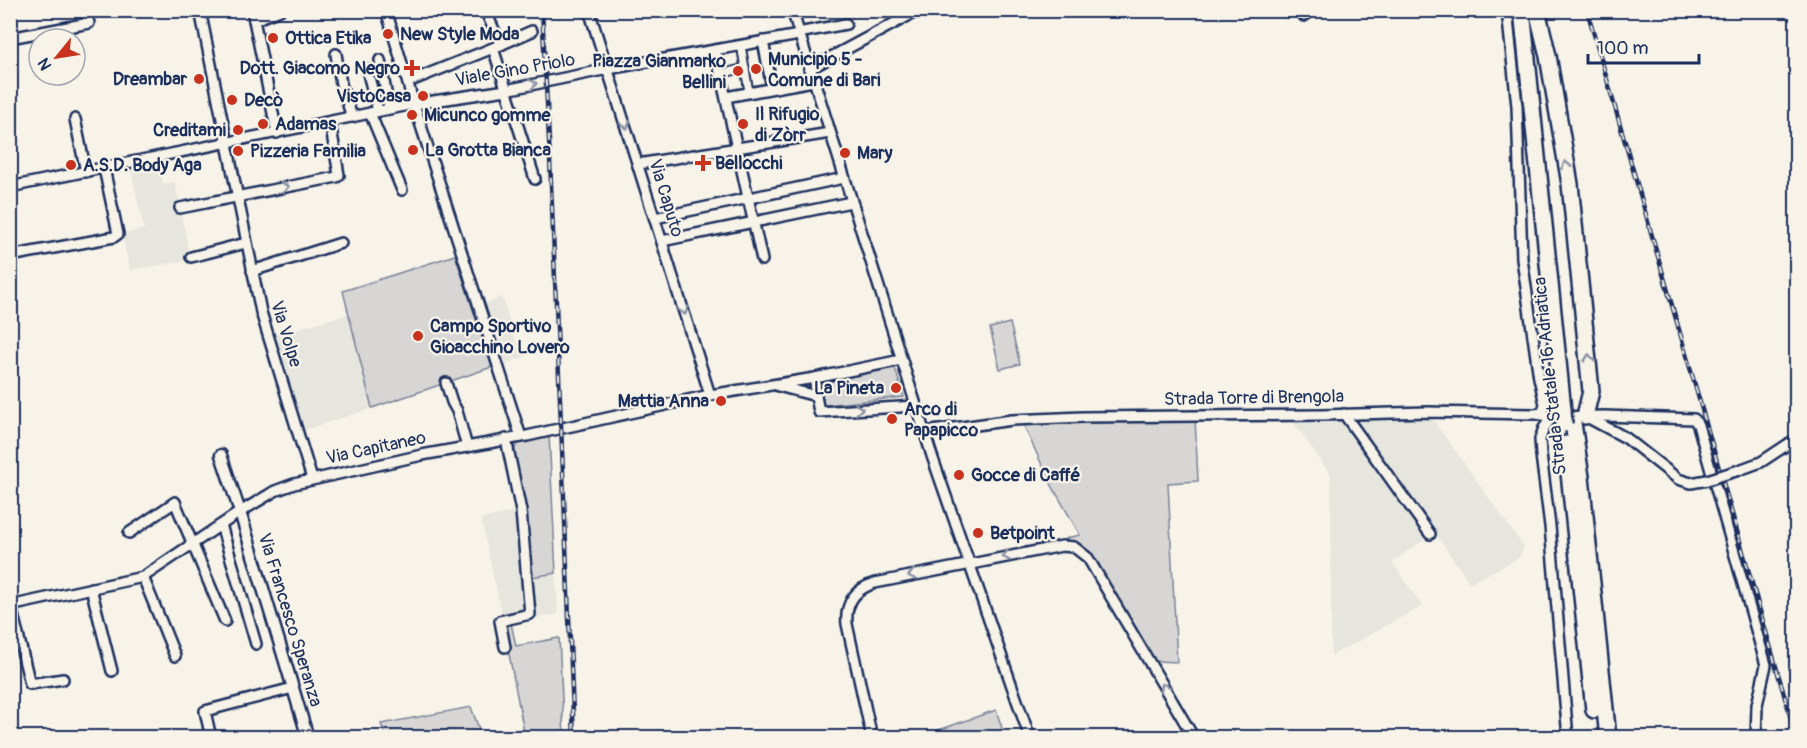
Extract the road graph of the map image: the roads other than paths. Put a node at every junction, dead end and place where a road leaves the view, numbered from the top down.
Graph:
1 (85, 10) edge
2 (200, 10) edge
3 (280, 10) edge
4 (386, 10) edge
5 (485, 10) edge
6 (589, 10) edge
7 (792, 10) edge
8 (919, 10) edge
9 (1313, 10) edge
10 (1507, 10) edge
11 (1522, 10) edge
12 (1532, 10) edge
13 (1537, 10) edge
14 (253, 15) edge
15 (1304, 16) dead end
16 (846, 24) dead end
17 (532, 31) dead end
18 (799, 34) junction
19 (10, 38) edge
20 (763, 41) junction
21 (497, 44) junction
22 (741, 45) junction
23 (715, 50) junction
24 (336, 54) dead end
25 (380, 60) dead end
26 (746, 68) junction
27 (608, 69) junction
28 (809, 69) junction
29 (367, 70) dead end
30 (720, 74) junction
31 (813, 81) junction
32 (408, 82) junction
33 (772, 88) junction
34 (506, 90) junction
35 (750, 92) junction
36 (726, 97) junction
37 (414, 104) junction
38 (389, 108) junction
39 (374, 112) junction
40 (352, 117) junction
41 (75, 119) dead end
42 (330, 122) junction
43 (277, 133) junction
44 (830, 133) junction
45 (226, 143) junction
46 (737, 148) junction
47 (638, 164) junction
48 (104, 168) junction
49 (86, 172) junction
50 (844, 178) junction
51 (535, 179) dead end
52 (10, 187) edge
53 (402, 190) dead end
54 (237, 196) junction
55 (748, 198) junction
56 (851, 202) junction
57 (180, 208) dead end
58 (655, 218) junction
59 (753, 222) junction
60 (662, 241) junction
61 (246, 243) junction
62 (341, 243) dead end
63 (10, 256) edge
64 (191, 256) dead end
65 (762, 260) dead end
66 (252, 271) junction
67 (902, 360) junction
68 (815, 378) junction
69 (446, 383) dead end
70 (773, 385) junction
71 (710, 395) junction
72 (816, 396) junction
73 (916, 406) junction
74 (1344, 414) junction
75 (1537, 414) junction
76 (1568, 416) junction
77 (925, 432) junction
78 (521, 437) junction
79 (506, 439) junction
80 (1797, 439) edge
81 (467, 447) junction
82 (221, 455) dead end
83 (312, 479) junction
84 (240, 512) junction
85 (221, 525) junction
86 (129, 532) dead end
87 (1430, 534) dead end
88 (193, 543) junction
89 (970, 564) junction
90 (144, 577) junction
91 (91, 588) junction
92 (11, 606) edge
93 (225, 621) dead end
94 (256, 644) dead end
95 (505, 647) dead end
96 (175, 656) dead end
97 (112, 671) dead end
98 (63, 679) dead end
99 (293, 688) junction
100 (211, 738) edge
101 (308, 738) edge
102 (872, 738) edge
103 (1030, 738) edge
104 (1194, 738) edge
105 (1568, 738) edge
106 (1597, 738) edge
107 (1608, 738) edge
108 (1756, 738) edge

1 - 19 street
2 - 45 street, Via Volpe
3 - 14 street
4 - 32 street
5 - 21 street
6 - 27 street, Via Caputo
7 - 18 street
8 - 28 street
9 - 15 street
10 - 75 street
11 - 76 highway, Strada Statale 16 Adriatica
12 - 76 highway, Strada Statale 16 Adriatica
76 -> 13 highway
14 - 43 street
16 - 18 street, Viale Gino Priolo
17 - 21 street
18 - 20 street, Viale Gino Priolo
18 - 28 street
20 - 22 street, Viale Gino Priolo
20 - 33 street
21 - 32 street
21 - 34 street
22 - 23 street, Viale Gino Priolo
22 - 26 street
23 - 27 street, Viale Gino Priolo
23 - 30 street
24 - 40 street
25 - 38 street
26 - 30 street
26 - 35 street
34 -> 27 street, Viale Gino Priolo
27 -> 47 street, Via Caputo
28 - 31 street
29 - 39 street
30 - 36 street
31 - 33 street
31 - 44 street
32 - 37 street
33 - 35 street
34 - 37 street, Viale Gino Priolo
34 - 51 street
35 - 36 street
36 - 46 street
37 - 38 street, Viale Gino Priolo
37 - 78 street
38 - 39 street, Viale Gino Priolo
39 - 40 street, Viale Gino Priolo
39 - 53 street
40 - 42 street, Viale Gino Priolo
41 - 49 street
42 - 43 street, Viale Gino Priolo
54 -> 42 street
43 - 45 street, Viale Gino Priolo
44 - 46 street
44 - 50 street
45 - 48 street, Viale Gino Priolo
45 - 54 street, Via Volpe
46 - 47 street
46 - 55 street
47 - 58 street, Via Caputo
48 - 49 street, Viale Gino Priolo
48 - 63 street
49 - 52 street, Viale Gino Priolo
50 - 55 street
50 - 56 street
54 - 57 street
54 - 61 street, Via Volpe
55 - 58 street
55 - 59 street
56 - 59 street
56 - 67 street
58 - 60 street, Via Caputo
59 - 60 street
59 - 65 street
60 -> 71 street, Via Caputo
61 - 64 street
61 - 66 street, Via Volpe
62 - 66 street
66 - 83 street, Via Volpe
67 - 68 street, Via Capitaneo
67 - 73 street
68 - 70 street, Via Capitaneo
68 - 72 street
69 - 81 street
70 - 71 street, Via Capitaneo
70 - 72 street
71 - 78 street, Via Capitaneo
72 -> 73 street
73 - 77 street
74 - 75 street, Strada Torre di Brengola
74 - 77 street, Strada Torre di Brengola
74 - 87 street
75 - 76 street, Strada Torre di Brengola
76 - 80 street, bridge
76 - 105 street
76 - 106 highway, Strada Statale 16 Adriatica
76 - 107 highway, Strada Statale 16 Adriatica
76 - 108 street
77 - 89 street
78 - 79 street, Via Capitaneo
79 - 81 street, Via Capitaneo
79 - 95 street
81 - 83 street, Via Capitaneo
82 - 84 street, Via Francesco Speranza
83 - 84 street, Via Capitaneo
84 - 85 street, Via Capitaneo
84 - 99 street, Via Francesco Speranza
85 - 88 street, Via Capitaneo
85 - 94 street
86 - 88 street
88 - 90 street, Via Capitaneo
88 - 93 street
89 -> 102 street
89 - 103 street
104 -> 89 street
90 - 91 street, Via Capitaneo
90 - 96 street
91 - 92 street, Via Capitaneo
91 - 97 street
92 - 98 street
99 - 100 street
99 - 101 street, Via Francesco Speranza

